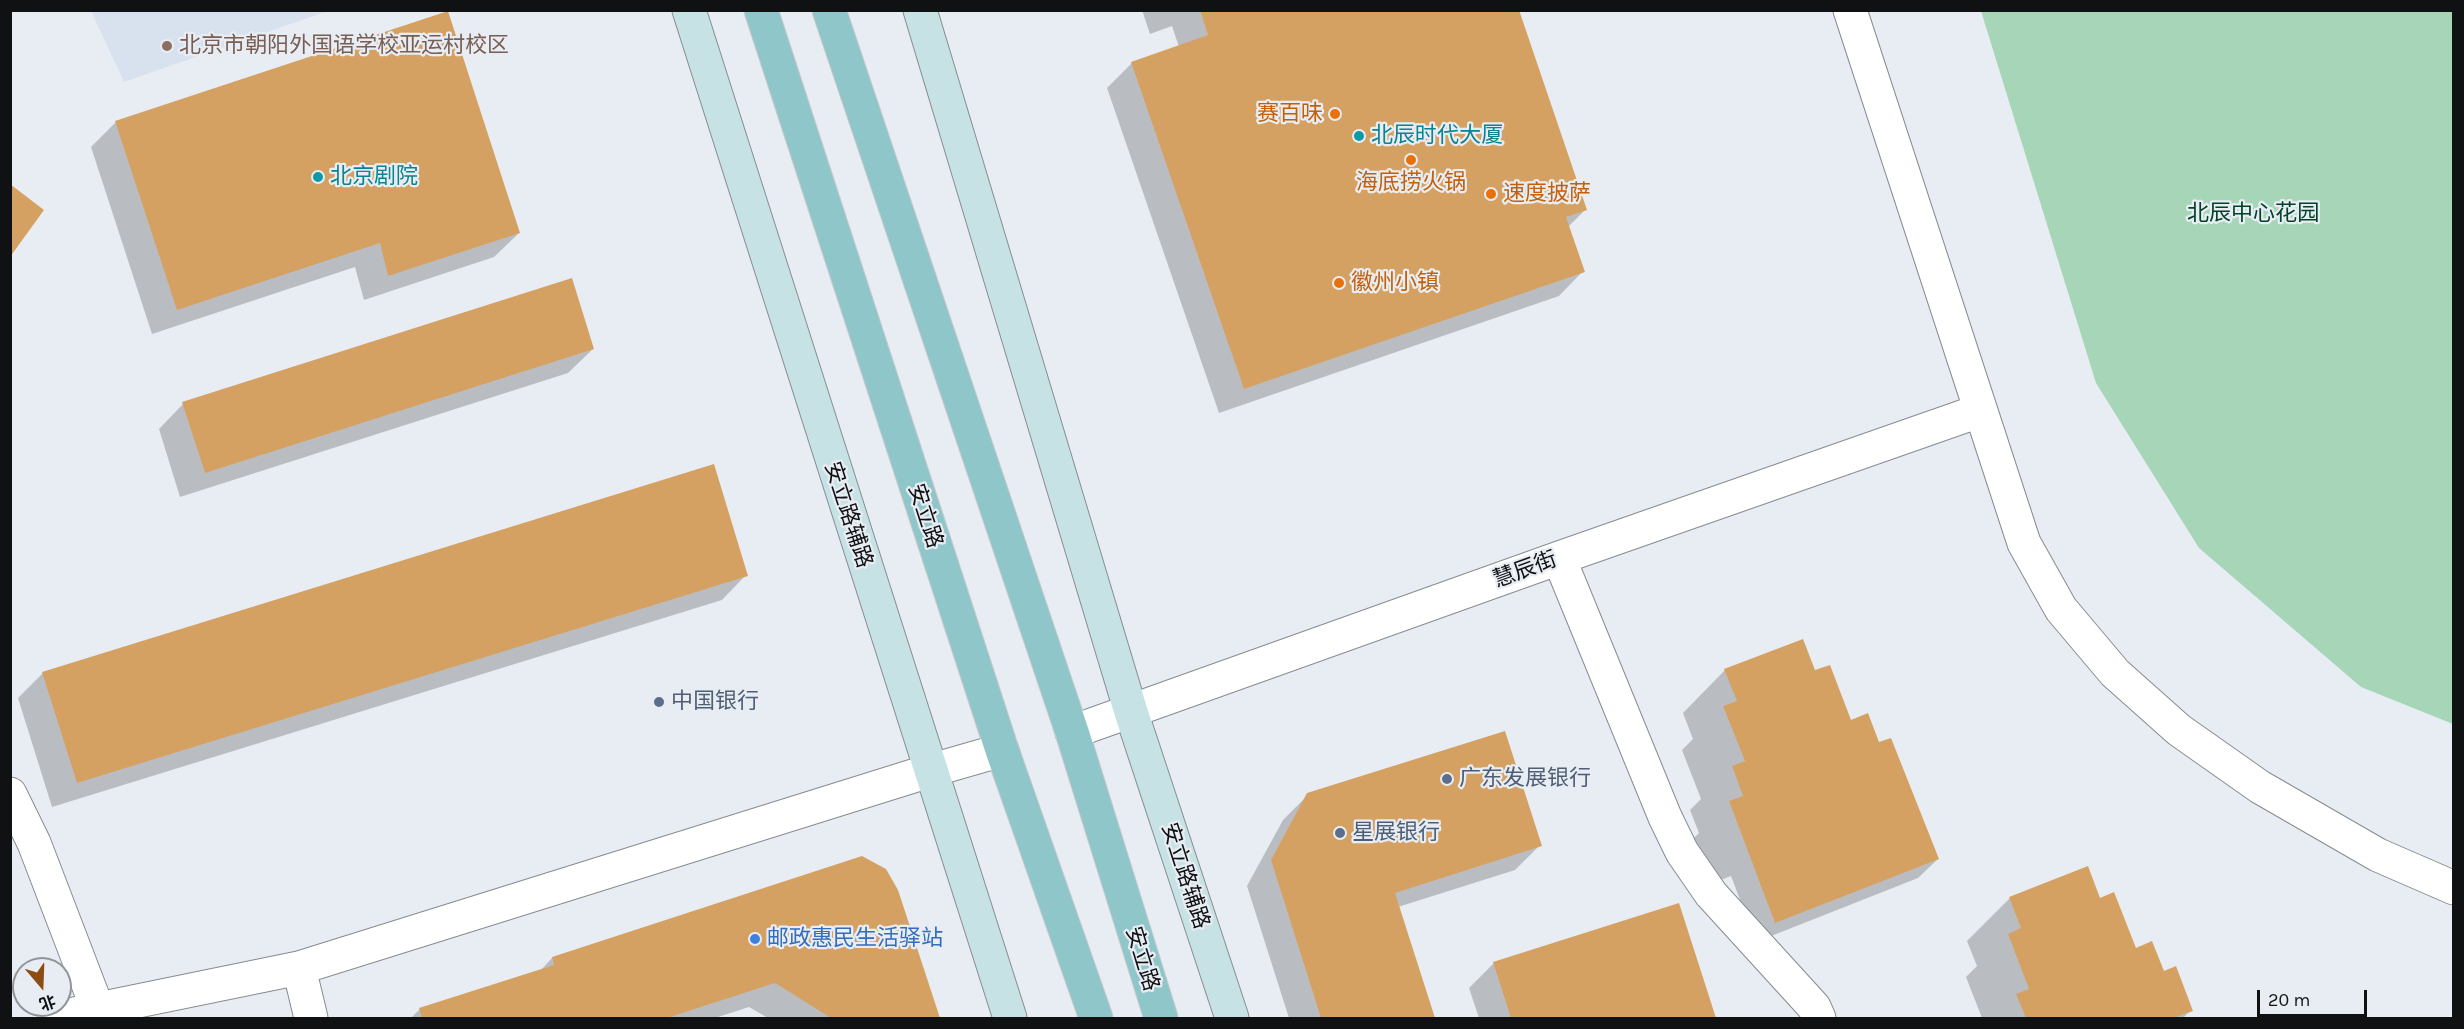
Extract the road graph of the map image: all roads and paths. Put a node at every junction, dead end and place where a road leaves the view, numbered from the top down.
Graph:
1 (689, 10) edge
2 (761, 10) edge
3 (829, 10) edge
4 (920, 10) edge
5 (1850, 10) edge
6 (1979, 411) junction
7 (1558, 558) junction
8 (1131, 712) junction
9 (1072, 732) junction
10 (1002, 750) junction
11 (929, 771) junction
12 (10, 794) edge
13 (2454, 888) edge
14 (300, 968) junction
15 (98, 1010) junction
16 (55, 1018) edge
17 (311, 1018) edge
18 (1010, 1018) edge
19 (1096, 1018) edge
20 (1161, 1018) edge
21 (1232, 1018) edge
22 (1819, 1018) edge

1 - 11 street, 安立路辅路
2 - 10 main road, 安立路
3 - 9 main road, 安立路
4 - 8 street, 安立路辅路
5 - 6 street
6 - 7 street, 慧辰街
6 - 13 street
7 - 8 street, 慧辰街
7 - 22 street
8 - 9 street, 慧辰街
8 - 21 street, 安立路辅路
9 - 20 main road, 安立路
10 - 11 street
10 - 19 main road, 安立路
11 - 14 street
11 - 18 street, 安立路辅路
12 - 15 street
14 - 15 street
14 - 17 street
15 - 16 street

